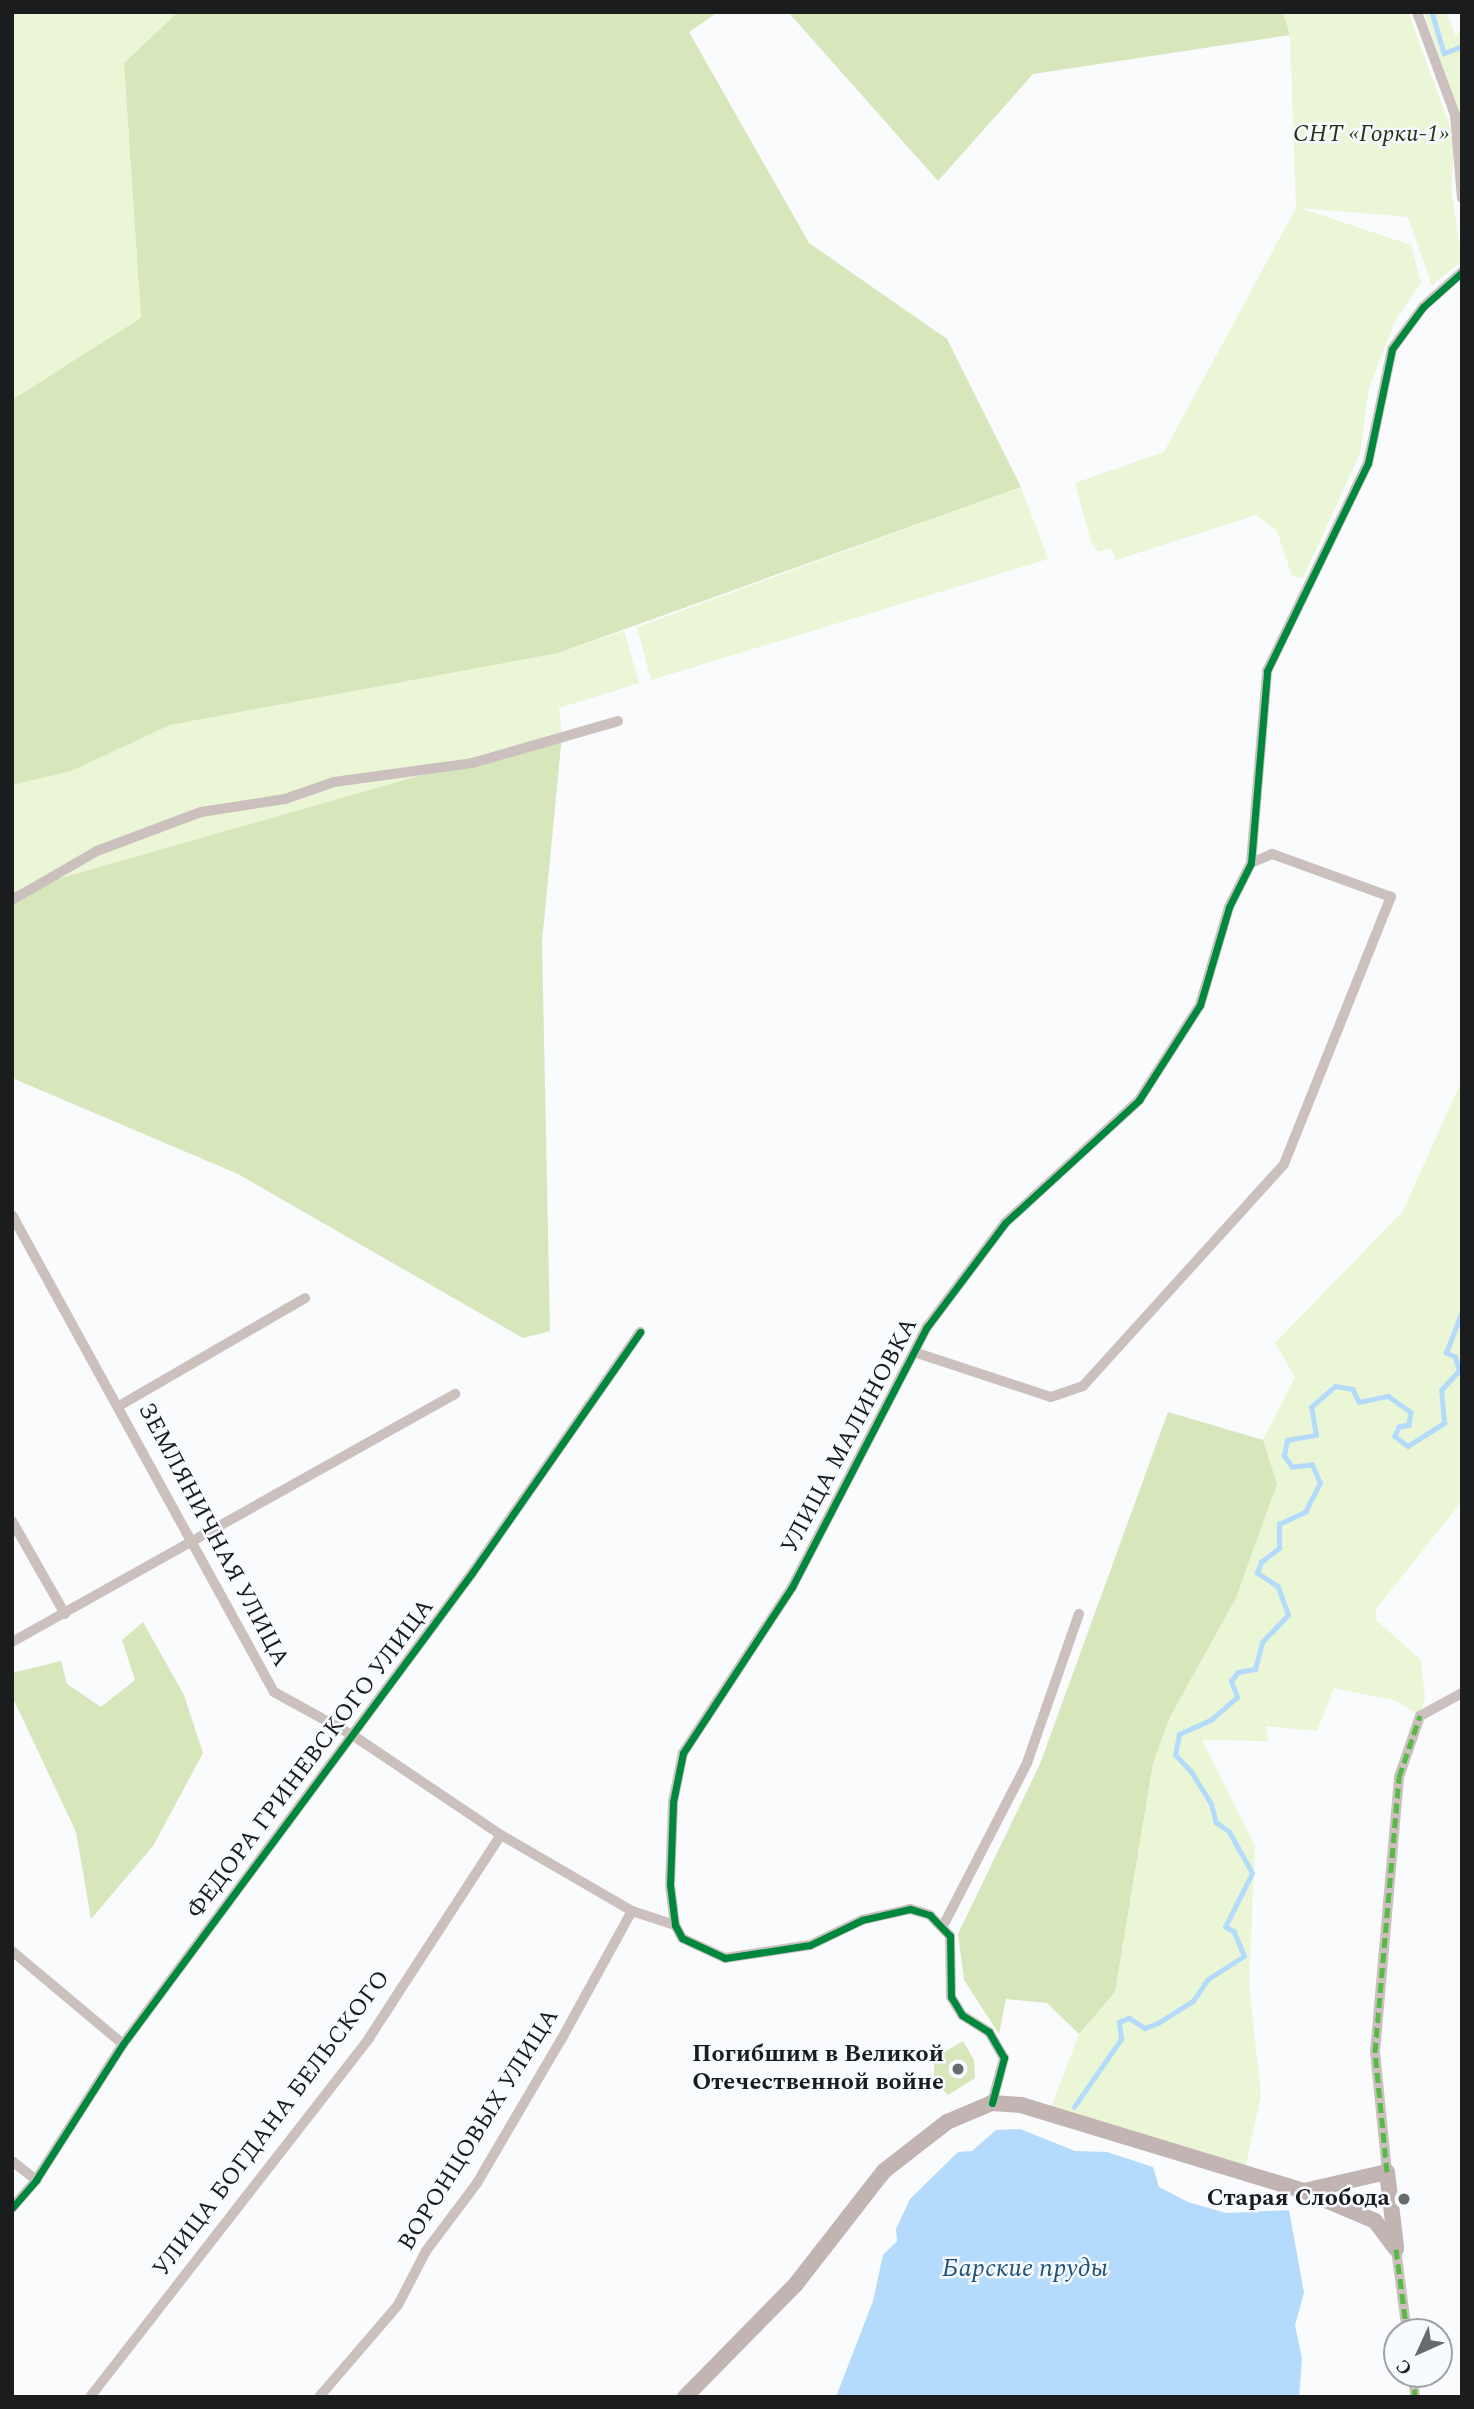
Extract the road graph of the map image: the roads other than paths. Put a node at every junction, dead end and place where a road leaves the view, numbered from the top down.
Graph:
1 (1417, 12) edge
2 (1462, 198) edge
3 (1462, 272) edge
4 (618, 721) dead end
5 (1251, 863) junction
6 (12, 900) edge
7 (12, 1216) edge
8 (305, 1298) dead end
9 (640, 1332) dead end
10 (914, 1352) junction
11 (455, 1394) dead end
12 (119, 1406) junction
13 (12, 1521) edge
14 (192, 1541) junction
15 (65, 1614) junction
16 (1079, 1614) dead end
17 (12, 1642) edge
18 (1462, 1693) edge
19 (354, 1736) junction
20 (501, 1835) junction
21 (632, 1911) junction
22 (675, 1925) junction
23 (943, 1926) junction
24 (12, 1951) edge
25 (123, 2043) junction
26 (992, 2103) junction
27 (12, 2161) edge
28 (1387, 2172) junction
29 (36, 2180) junction
30 (1304, 2191) junction
31 (12, 2208) edge
32 (1392, 2209) junction
33 (1375, 2221) junction
34 (1396, 2249) junction
35 (1405, 2318) edge
36 (90, 2397) edge
37 (319, 2397) edge
38 (685, 2397) edge

1 - 2 street
3 - 5 street
4 - 6 street
5 - 10 street, УЛИЦА МАЛИНОВКА
5 - 10 street
7 - 12 street, ЗЕМЛЯНИЧНАЯ УЛИЦА
8 - 12 street
9 - 19 street, ФЕДОРА ГРИНЕВСКОГО УЛИЦА
10 - 22 street, УЛИЦА МАЛИНОВКА
11 - 14 street
12 - 14 street, ЗЕМЛЯНИЧНАЯ УЛИЦА
13 - 15 street
14 - 15 street
14 - 19 street, ЗЕМЛЯНИЧНАЯ УЛИЦА
15 - 17 street
16 - 23 street
18 - 28 street
19 - 20 street, ЗЕМЛЯНИЧНАЯ УЛИЦА
19 - 25 street, ФЕДОРА ГРИНЕВСКОГО УЛИЦА
20 - 21 street, ЗЕМЛЯНИЧНАЯ УЛИЦА
20 - 36 street, УЛИЦА БОГДАНА БЕЛЬСКОГО
21 - 22 street
21 - 37 street, ВОРОНЦОВЫХ УЛИЦА
22 - 23 street
23 - 26 street
24 - 25 street
25 - 29 street, ФЕДОРА ГРИНЕВСКОГО УЛИЦА
26 - 30 street
26 - 38 street
27 - 29 street
28 - 30 street
28 - 32 street
29 - 31 street, ФЕДОРА ГРИНЕВСКОГО УЛИЦА
30 - 33 street
32 - 33 street
32 - 34 street
33 - 34 street
34 - 35 street

